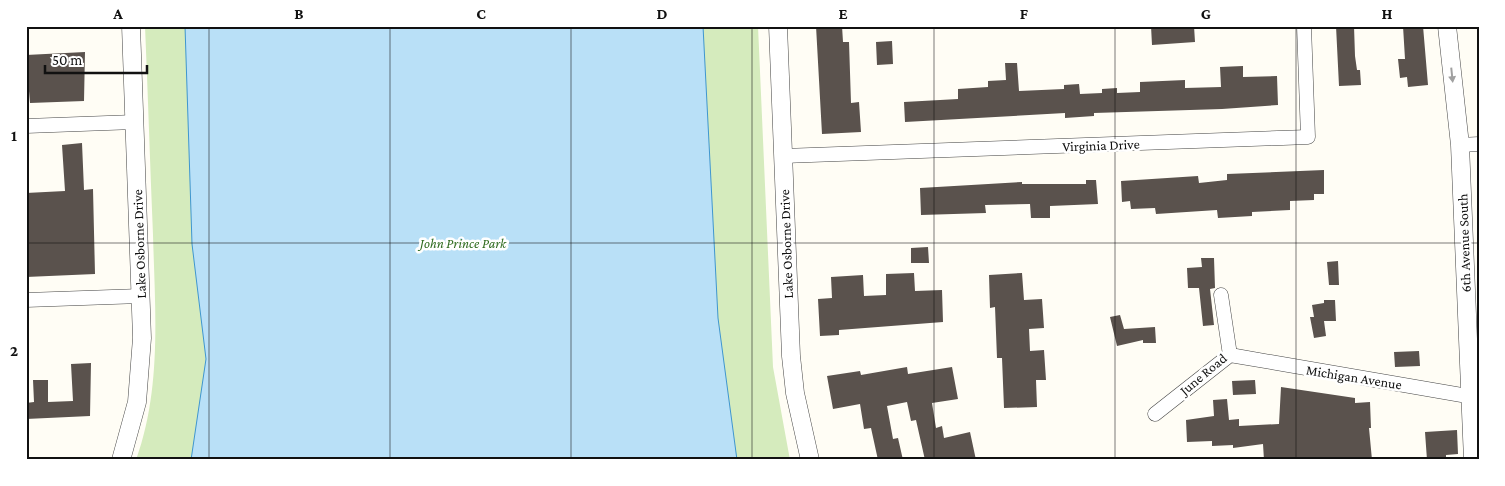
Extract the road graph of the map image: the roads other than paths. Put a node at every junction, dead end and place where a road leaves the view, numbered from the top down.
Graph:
1 (131, 26) edge
2 (778, 26) edge
3 (1304, 26) edge
4 (1448, 26) edge
5 (134, 122) junction
6 (26, 126) edge
7 (1479, 144) edge
8 (1460, 145) junction
9 (783, 156) junction
10 (1221, 295) dead end
11 (141, 296) junction
12 (26, 300) edge
13 (1473, 334) edge
14 (1230, 355) junction
15 (1475, 397) edge
16 (1155, 414) dead end
17 (121, 460) edge
18 (810, 460) edge
19 (1473, 460) edge

1 - 5 street, Lake Osborne Drive
2 - 9 street, Lake Osborne Drive
3 - 9 street, Virginia Drive
4 -> 8 street, 6th Avenue South
5 - 6 street
5 - 11 street, Lake Osborne Drive
7 - 8 street
8 - 13 street, 6th Avenue South
9 - 18 street, Lake Osborne Drive
10 - 14 street, June Road
11 - 12 street
11 - 17 street, Lake Osborne Drive
13 - 15 street, 6th Avenue South
14 - 15 street, Michigan Avenue
14 - 16 street, June Road
15 - 19 street, 6th Avenue South

